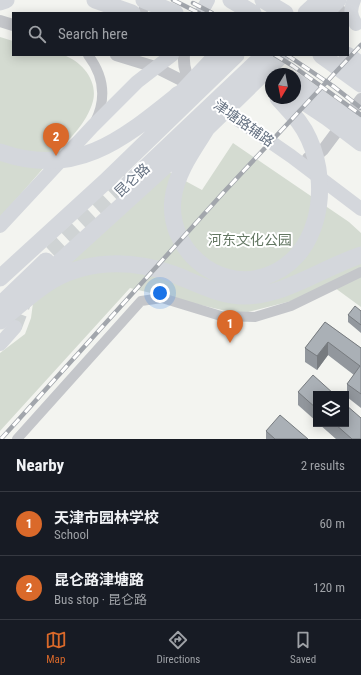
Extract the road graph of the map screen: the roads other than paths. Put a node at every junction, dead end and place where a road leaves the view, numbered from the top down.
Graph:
1 (6, 0) edge
2 (95, 0) edge
3 (111, 0) edge
4 (144, 0) edge
5 (147, 0) edge
6 (208, 0) edge
7 (231, 0) edge
8 (263, 0) edge
9 (320, 0) edge
10 (327, 0) edge
11 (338, 0) edge
12 (354, 0) edge
13 (0, 2) edge
14 (282, 7) edge
15 (129, 12) edge
16 (141, 12) edge
17 (143, 12) edge
18 (173, 12) edge
19 (202, 12) edge
20 (251, 12) edge
21 (263, 12) edge
22 (307, 12) edge
23 (326, 12) edge
24 (342, 12) edge
25 (0, 21) edge
26 (355, 23) edge
27 (12, 25) edge
28 (349, 46) edge
29 (361, 52) edge
30 (89, 56) edge
31 (119, 56) edge
32 (171, 56) edge
33 (184, 56) edge
34 (216, 56) edge
35 (258, 56) edge
36 (263, 56) edge
37 (281, 56) edge
38 (322, 56) edge
39 (348, 56) edge
40 (233, 57) edge
41 (361, 65) edge
42 (155, 68) junction
43 (276, 68) edge
44 (265, 78) edge
45 (361, 84) edge
46 (301, 85) edge
47 (265, 86) edge
48 (189, 87) junction
49 (361, 98) edge
50 (301, 100) edge
51 (284, 104) edge
52 (93, 126) junction
53 (207, 128) junction
54 (361, 128) edge
55 (361, 143) edge
56 (0, 152) edge
57 (291, 156) junction
58 (361, 209) edge
59 (0, 226) edge
60 (361, 255) edge
61 (0, 266) edge
62 (361, 272) edge
63 (0, 278) edge
64 (0, 304) edge
65 (5, 323) edge
66 (0, 344) edge
67 (18, 439) edge

1 - 13 highway
2 - 15 highway
3 - 16 highway
4 - 18 highway
5 - 17 street
6 - 19 main road
7 - 20 highway
8 - 14 highway
9 - 22 highway
10 - 24 street
11 - 23 highway
12 - 26 main road
14 - 21 highway
25 - 27 street
28 - 29 highway
30 - 52 street
31 - 42 street, 津塘路辅路
32 - 42 main road
33 - 48 street
34 - 48 highway
35 - 43 highway
36 - 64 highway, 昆仑路
37 - 53 highway
38 - 45 highway
39 - 41 highway
40 - 44 highway
40 - 47 highway
40 - 63 highway, 昆仑路
42 - 48 street, 津塘路辅路
42 - 52 main road
46 - 54 highway
48 - 56 highway
48 - 57 main road, 津塘路辅路
48 - 61 highway
49 - 57 street
50 - 55 highway
51 - 53 highway
52 - 59 main road
53 - 65 highway
57 - 58 main road, 津塘路辅路
60 - 65 highway
62 - 67 street
65 - 66 main road

